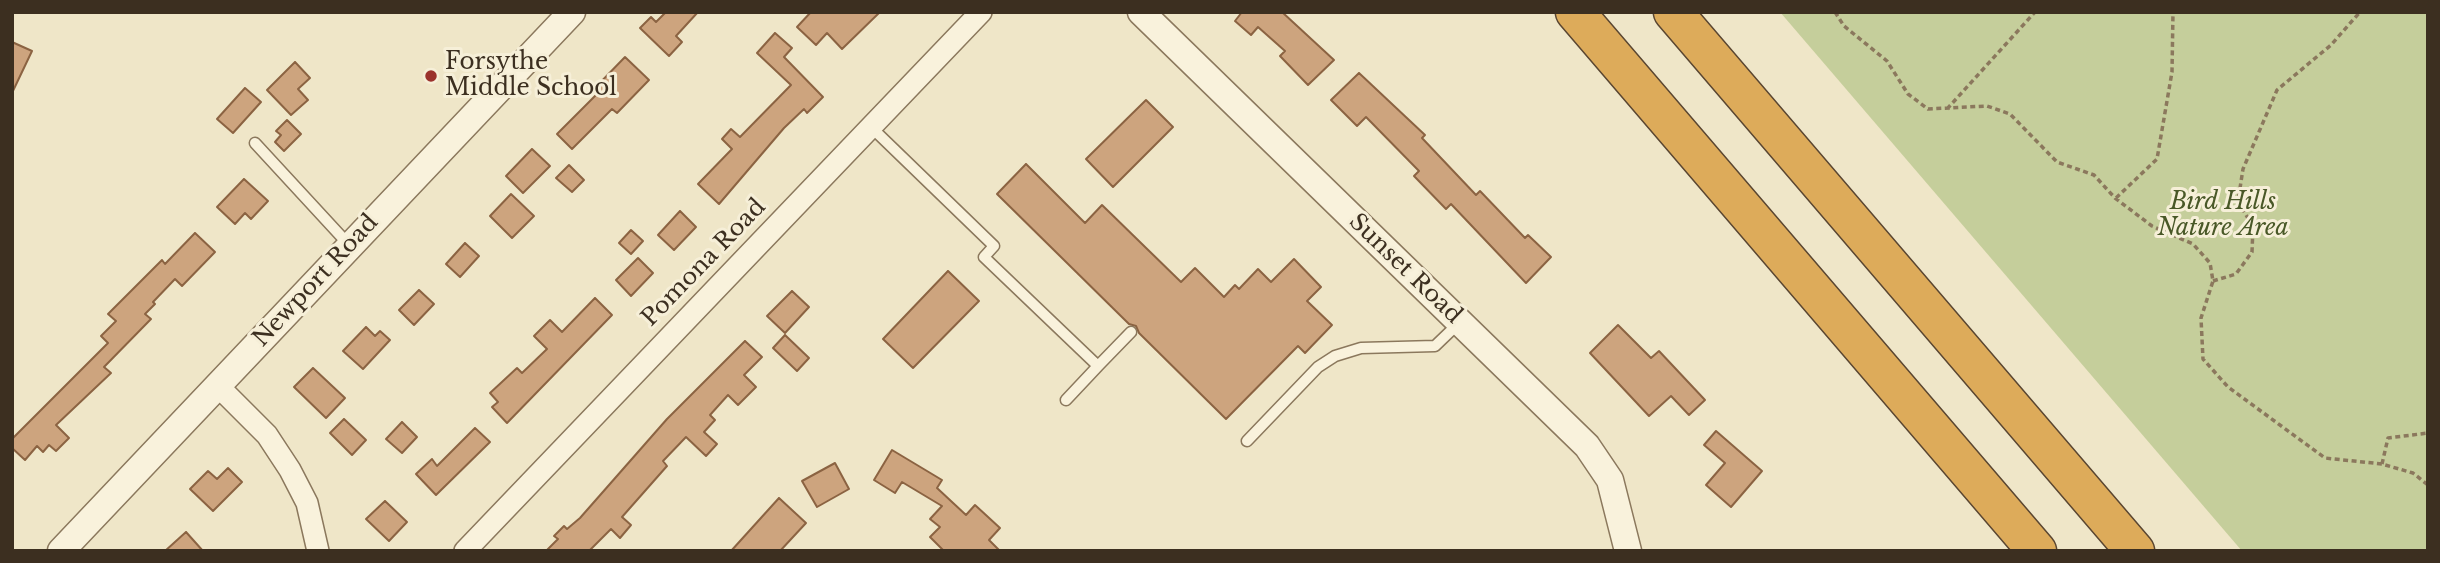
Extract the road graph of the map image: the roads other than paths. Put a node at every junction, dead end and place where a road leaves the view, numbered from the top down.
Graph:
1 (572, 12) edge
2 (981, 12) edge
3 (1141, 12) edge
4 (1575, 12) edge
5 (1673, 12) edge
6 (871, 127) junction
7 (255, 143) dead end
8 (350, 246) junction
9 (1460, 322) junction
10 (1131, 332) dead end
11 (1098, 366) junction
12 (218, 386) junction
13 (1066, 400) dead end
14 (1247, 441) dead end
15 (61, 551) edge
16 (318, 551) edge
17 (465, 551) edge
18 (1628, 551) edge
19 (2036, 551) edge
20 (2135, 551) edge

1 - 8 street, Newport Road
2 - 6 street, Pomona Road
3 - 9 street, Sunset Road
4 - 19 highway
5 - 20 highway
6 - 11 lane
6 - 17 street, Pomona Road
7 - 8 lane
8 - 12 street, Newport Road
9 - 14 lane
9 - 18 street, Sunset Road
10 - 11 lane
11 - 13 lane
12 - 15 street, Newport Road
12 - 16 street

